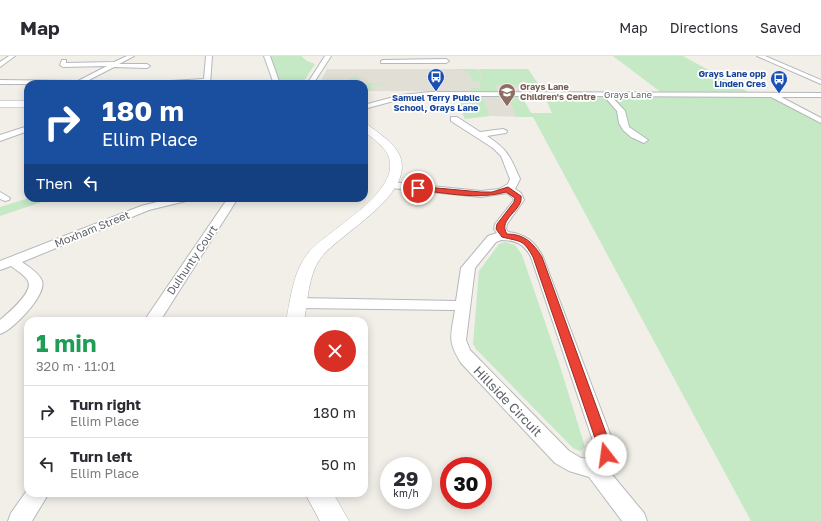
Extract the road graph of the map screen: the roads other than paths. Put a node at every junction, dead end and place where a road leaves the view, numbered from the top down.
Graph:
1 (12, 56) edge
2 (131, 56) edge
3 (209, 56) edge
4 (267, 56) edge
5 (328, 56) edge
6 (760, 56) edge
7 (406, 59) edge
8 (64, 61) dead end
9 (446, 61) dead end
10 (383, 62) dead end
11 (0, 65) edge
12 (114, 65) junction
13 (147, 66) dead end
14 (82, 80) edge
15 (207, 80) edge
16 (276, 80) edge
17 (313, 80) edge
18 (0, 82) edge
19 (24, 82) edge
20 (821, 82) edge
21 (606, 95) junction
22 (772, 95) junction
23 (821, 95) edge
24 (2, 104) edge
25 (24, 104) edge
26 (368, 106) edge
27 (454, 119) dead end
28 (821, 122) edge
29 (368, 129) edge
30 (24, 130) edge
31 (504, 131) dead end
32 (479, 135) junction
33 (0, 138) edge
34 (644, 140) dead end
35 (391, 185) junction
36 (508, 190) junction
37 (169, 202) edge
38 (230, 202) edge
39 (505, 236) junction
40 (6, 264) edge
41 (299, 303) junction
42 (462, 306) junction
43 (155, 317) edge
44 (296, 317) edge
45 (0, 329) edge
46 (595, 468) junction
47 (35, 497) edge
48 (320, 497) edge
49 (19, 521) edge
50 (335, 521) edge
51 (636, 521) edge

1 - 11 street
2 - 12 street
3 - 15 street
4 - 16 street
5 - 17 street
6 - 20 street
7 - 9 street
7 - 10 street
8 - 12 street
12 - 13 street
12 - 14 street
18 - 19 street
21 - 22 street, Grays Lane
21 - 26 street, Grays Lane
21 - 34 street
22 - 23 street, Grays Lane
22 - 28 street
24 - 25 street
27 - 32 street
29 - 35 street
30 - 33 street
31 - 32 street
32 - 36 street
35 - 36 street
35 - 41 street
36 - 39 street
37 - 40 street, Moxham Street
38 - 43 street, Dulhunty Court
39 - 42 street, Hillside Circuit
39 - 46 street
40 - 45 street
41 - 42 street
41 - 44 street
42 - 46 street, Hillside Circuit
46 - 51 street
47 - 49 street
48 - 50 street

